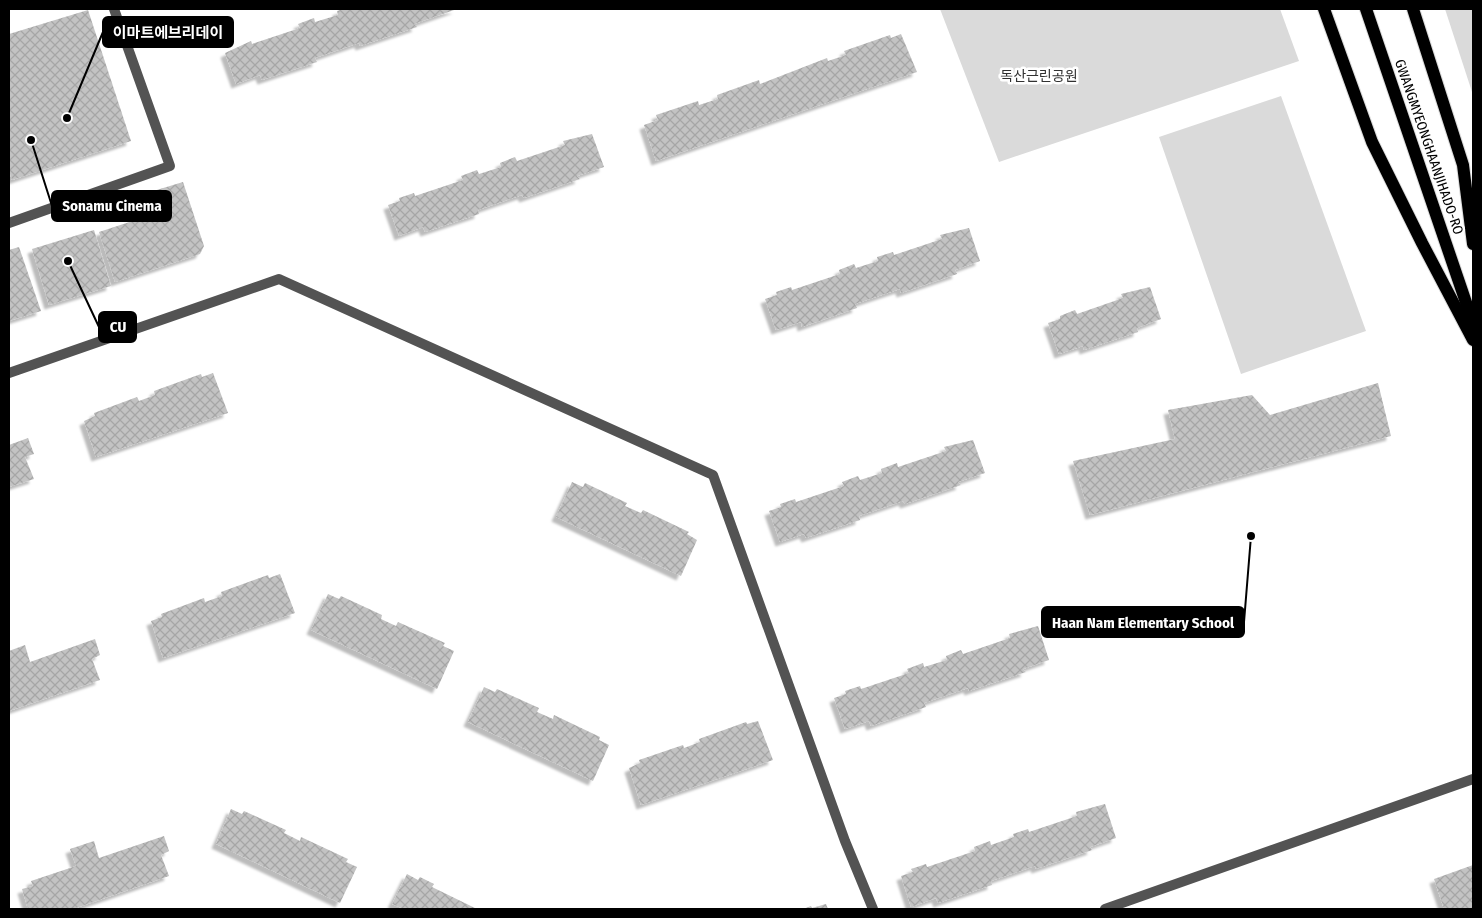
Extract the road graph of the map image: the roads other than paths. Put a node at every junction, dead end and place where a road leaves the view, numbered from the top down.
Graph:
1 (114, 9) edge
2 (1324, 9) edge
3 (1366, 9) edge
4 (1413, 9) edge
5 (9, 223) edge
6 (1473, 244) edge
7 (1473, 324) edge
8 (1473, 340) edge
9 (9, 373) edge
10 (1473, 779) edge
11 (873, 909) edge
12 (1105, 909) edge

1 - 5 street
2 - 8 main road
3 - 7 main road, GWANGMYEONGHAANJIHADO-RO
4 - 6 main road
9 - 11 street
10 - 12 street

